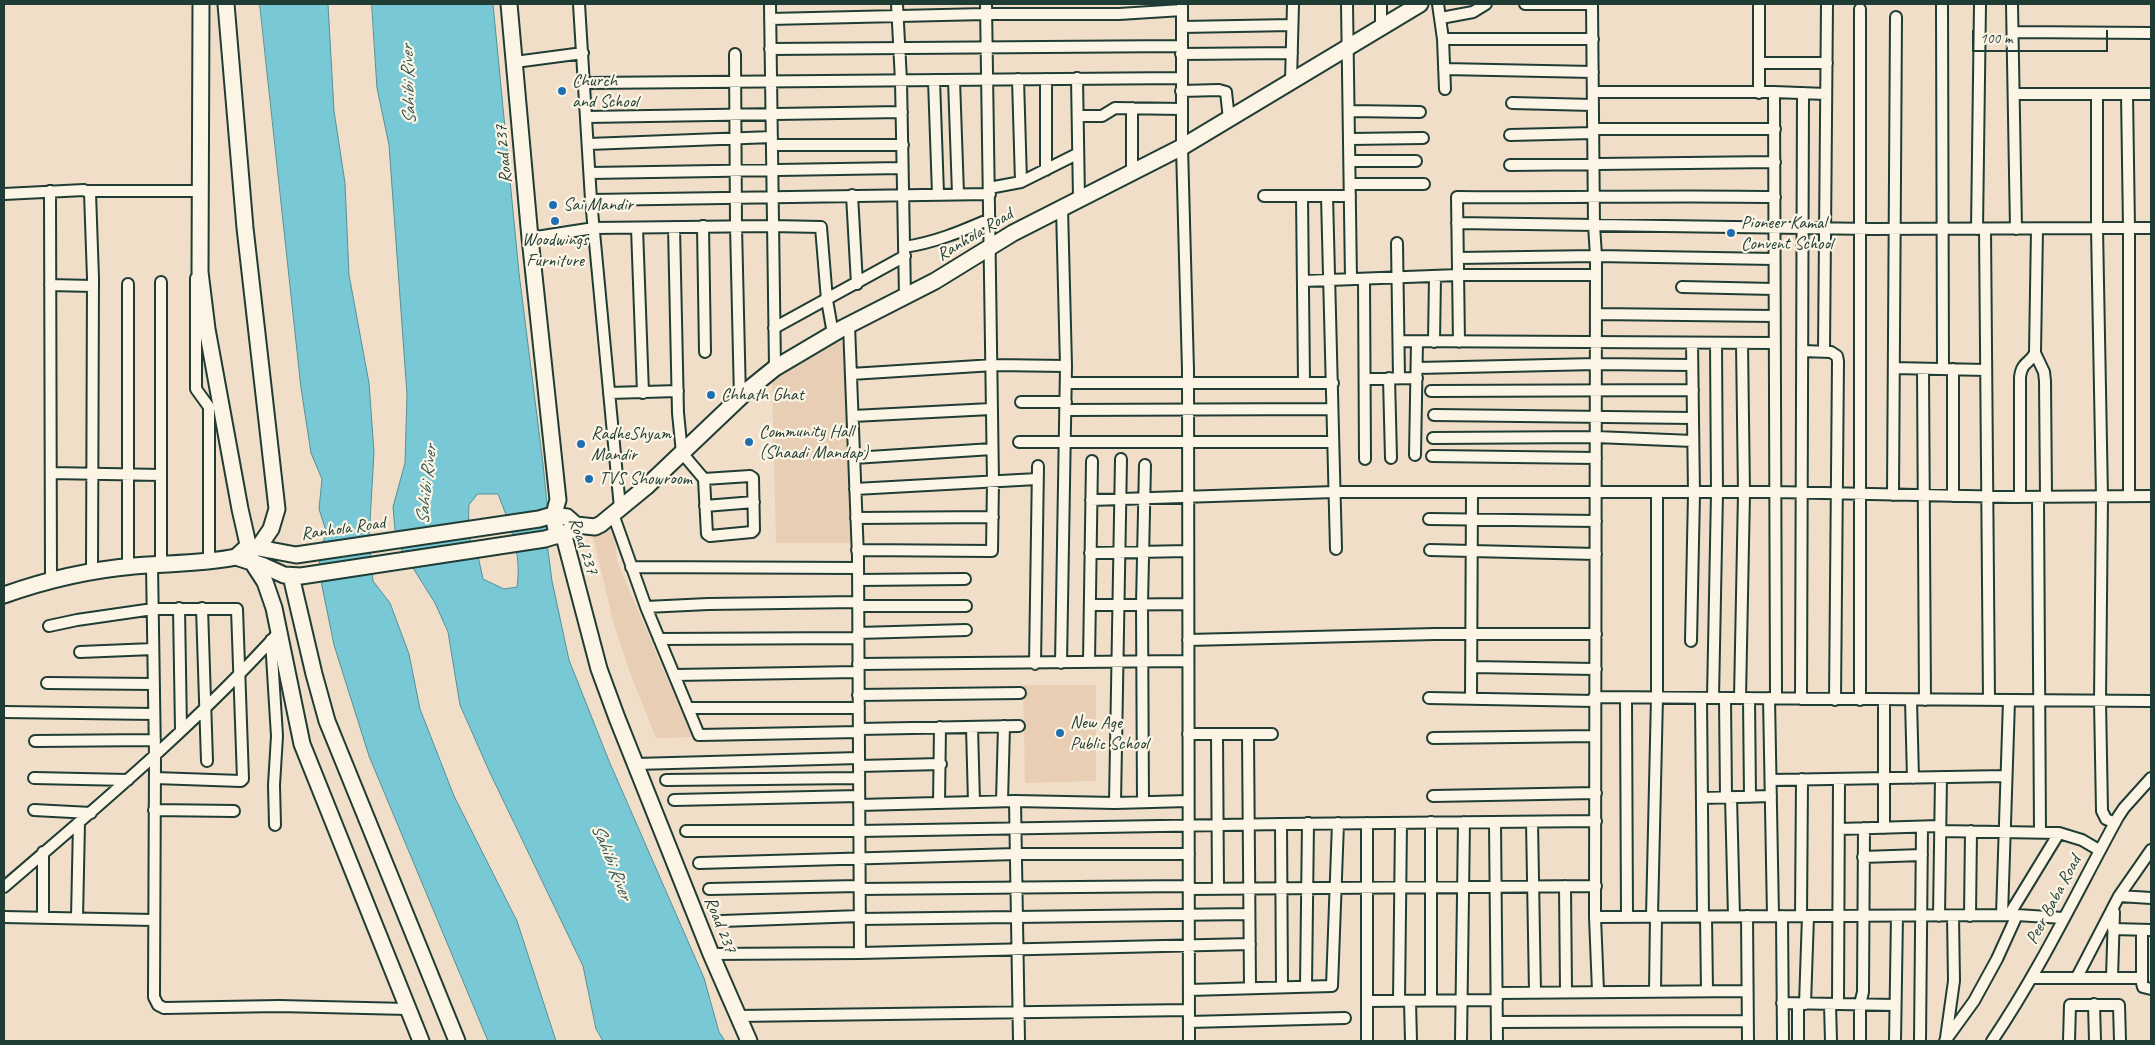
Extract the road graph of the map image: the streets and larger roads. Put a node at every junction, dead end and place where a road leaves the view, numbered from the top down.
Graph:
1 (201, 4) edge
2 (226, 4) edge
3 (509, 4) edge
4 (579, 4) edge
5 (770, 4) edge
6 (897, 4) edge
7 (1293, 4) edge
8 (1348, 4) edge
9 (1381, 4) edge
10 (1438, 4) edge
11 (1486, 4) edge
12 (1525, 4) edge
13 (1592, 4) edge
14 (1759, 4) edge
15 (1827, 4) edge
16 (1942, 4) edge
17 (1980, 4) edge
18 (2012, 4) edge
19 (1413, 6) edge
20 (1182, 7) edge
21 (985, 9) edge
22 (1860, 9) dead end
23 (897, 15) junction
24 (1896, 17) dead end
25 (1441, 18) junction
26 (770, 20) junction
27 (1292, 25) junction
28 (1182, 27) junction
29 (1381, 28) junction
30 (2013, 32) junction
31 (2151, 33) edge
32 (1444, 39) junction
33 (1593, 39) junction
34 (985, 46) junction
35 (1349, 47) junction
36 (900, 48) junction
37 (770, 49) junction
38 (1181, 50) junction
39 (1292, 52) junction
40 (583, 53) junction
41 (735, 54) dead end
42 (515, 62) junction
43 (1759, 63) junction
44 (1827, 63) junction
45 (1444, 70) junction
46 (1593, 72) junction
47 (1046, 78) junction
48 (1077, 78) junction
49 (1181, 78) junction
50 (986, 79) junction
51 (1018, 79) junction
52 (771, 80) junction
53 (934, 80) junction
54 (954, 80) junction
55 (901, 81) junction
56 (1291, 81) junction
57 (735, 82) junction
58 (585, 83) junction
59 (1445, 89) dead end
60 (1181, 91) junction
61 (1593, 92) junction
62 (1774, 92) junction
63 (1759, 93) junction
64 (1803, 93) junction
65 (1826, 94) junction
66 (2014, 94) junction
67 (2097, 94) junction
68 (2127, 94) junction
69 (2151, 94) edge
70 (1512, 103) dead end
71 (1593, 105) junction
72 (1132, 108) junction
73 (1182, 109) junction
74 (1350, 111) junction
75 (902, 112) junction
76 (1420, 112) dead end
77 (735, 114) junction
78 (771, 114) junction
79 (1078, 116) junction
80 (586, 117) junction
81 (1229, 119) junction
82 (1775, 129) junction
83 (1593, 131) junction
84 (1510, 135) dead end
85 (1423, 138) dead end
86 (1350, 139) junction
87 (735, 140) junction
88 (772, 141) junction
89 (589, 144) junction
90 (903, 145) junction
91 (1182, 147) junction
92 (1077, 154) junction
93 (1350, 161) junction
94 (1416, 161) dead end
95 (1775, 162) junction
96 (1594, 164) junction
97 (1510, 165) dead end
98 (902, 168) junction
99 (736, 170) junction
100 (772, 170) junction
101 (1046, 170) junction
102 (1132, 172) junction
103 (590, 173) junction
104 (1021, 182) junction
105 (1350, 184) junction
106 (1424, 184) dead end
107 (50, 191) junction
108 (89, 191) junction
109 (200, 191) junction
110 (989, 191) junction
111 (4, 194) edge
112 (938, 194) junction
113 (958, 194) junction
114 (852, 195) junction
115 (903, 195) junction
116 (772, 196) junction
117 (1264, 196) dead end
118 (1302, 196) junction
119 (1327, 196) junction
120 (1350, 196) junction
121 (737, 197) junction
122 (1775, 197) junction
123 (1594, 198) junction
124 (1079, 199) junction
125 (591, 200) junction
126 (1062, 208) junction
127 (990, 219) junction
128 (1457, 223) junction
129 (1594, 225) junction
130 (703, 226) junction
131 (736, 226) junction
132 (772, 226) junction
133 (1773, 226) junction
134 (674, 227) junction
135 (1802, 227) junction
136 (594, 228) junction
137 (637, 228) junction
138 (1825, 228) junction
139 (1860, 228) junction
140 (2097, 228) junction
141 (2130, 228) junction
142 (2151, 228) edge
143 (1895, 229) junction
144 (1942, 229) junction
145 (1981, 229) junction
146 (2016, 229) junction
147 (2037, 229) junction
148 (530, 238) junction
149 (1397, 243) dead end
150 (990, 248) junction
151 (904, 252) junction
152 (1596, 256) junction
153 (1458, 258) junction
154 (1774, 259) junction
155 (200, 272) junction
156 (1458, 275) junction
157 (1596, 275) junction
158 (1435, 276) junction
159 (1398, 277) junction
160 (1364, 278) junction
161 (1351, 279) junction
162 (1328, 280) junction
163 (1303, 281) junction
164 (161, 282) dead end
165 (50, 284) junction
166 (128, 284) dead end
167 (857, 284) junction
168 (92, 286) junction
169 (1682, 287) dead end
170 (1774, 289) junction
171 (905, 296) junction
172 (827, 300) junction
173 (1596, 314) junction
174 (1774, 316) junction
175 (849, 325) junction
176 (774, 328) junction
177 (833, 334) junction
178 (1399, 341) junction
179 (1417, 342) junction
180 (1434, 342) junction
181 (1459, 342) junction
182 (1596, 342) junction
183 (1692, 343) junction
184 (1716, 343) junction
185 (1742, 343) junction
186 (1774, 343) junction
187 (1802, 351) junction
188 (705, 352) dead end
189 (1824, 352) junction
190 (2035, 353) junction
191 (1596, 364) junction
192 (1692, 365) junction
193 (992, 366) junction
194 (1066, 366) junction
195 (775, 368) junction
196 (1894, 368) junction
197 (1923, 368) junction
198 (1948, 369) junction
199 (1986, 370) junction
200 (1417, 373) junction
201 (852, 374) junction
202 (1365, 378) junction
203 (1394, 378) junction
204 (1304, 382) junction
205 (1066, 383) junction
206 (1188, 383) junction
207 (1333, 383) junction
208 (1693, 390) junction
209 (678, 391) junction
210 (1431, 391) dead end
211 (643, 392) junction
212 (1596, 392) junction
213 (609, 394) junction
214 (740, 399) junction
215 (1020, 402) dead end
216 (1066, 406) junction
217 (1332, 409) junction
218 (991, 410) junction
219 (1188, 410) junction
220 (1434, 415) dead end
221 (853, 416) junction
222 (1596, 416) junction
223 (1693, 418) junction
224 (1596, 437) junction
225 (1433, 438) dead end
226 (1188, 440) junction
227 (1065, 441) junction
228 (1693, 441) junction
229 (1018, 442) dead end
230 (1333, 442) junction
231 (992, 449) junction
232 (682, 453) junction
233 (1415, 455) dead end
234 (1432, 456) dead end
235 (854, 458) junction
236 (1391, 458) dead end
237 (1596, 458) junction
238 (1121, 459) dead end
239 (1365, 459) dead end
240 (1092, 462) dead end
241 (1145, 465) dead end
242 (1038, 466) dead end
243 (51, 473) junction
244 (91, 474) junction
245 (128, 474) junction
246 (161, 475) junction
247 (704, 478) junction
248 (1038, 479) junction
249 (994, 480) junction
250 (855, 489) junction
251 (1334, 492) junction
252 (1472, 492) junction
253 (1776, 492) junction
254 (1596, 493) junction
255 (1657, 493) junction
256 (1694, 493) junction
257 (1717, 493) junction
258 (1744, 493) junction
259 (1801, 493) junction
260 (1836, 494) junction
261 (1859, 494) junction
262 (1893, 495) junction
263 (1924, 495) junction
264 (1188, 496) junction
265 (1953, 496) junction
266 (2129, 496) junction
267 (2151, 496) edge
268 (1987, 497) junction
269 (2020, 497) junction
270 (2042, 497) junction
271 (2102, 497) junction
272 (1144, 498) junction
273 (1120, 499) junction
274 (1091, 500) junction
275 (754, 502) junction
276 (705, 506) junction
277 (616, 511) junction
278 (546, 517) junction
279 (993, 517) junction
280 (856, 518) junction
281 (1429, 519) dead end
282 (1472, 519) junction
283 (1596, 521) junction
284 (576, 525) junction
285 (551, 536) junction
286 (1336, 549) dead end
287 (267, 550) junction
288 (857, 550) junction
289 (1430, 550) dead end
290 (1187, 551) junction
291 (1473, 551) junction
292 (1119, 552) junction
293 (1142, 552) junction
294 (1090, 553) junction
295 (1596, 554) junction
296 (209, 562) junction
297 (157, 565) junction
298 (631, 566) junction
299 (128, 567) junction
300 (858, 568) junction
301 (92, 571) junction
302 (292, 576) junction
303 (51, 580) junction
304 (858, 580) junction
305 (965, 580) dead end
306 (4, 595) edge
307 (858, 604) junction
308 (1119, 604) junction
309 (1142, 604) junction
310 (1187, 604) junction
311 (1090, 605) junction
312 (966, 606) dead end
313 (646, 607) junction
314 (179, 608) junction
315 (202, 608) junction
316 (153, 609) junction
317 (49, 626) dead end
318 (966, 630) dead end
319 (1472, 634) junction
320 (1596, 634) junction
321 (858, 635) junction
322 (275, 636) junction
323 (659, 639) junction
324 (1188, 640) junction
325 (1691, 641) dead end
326 (153, 649) junction
327 (80, 652) dead end
328 (1142, 660) junction
329 (1188, 660) junction
330 (1089, 662) junction
331 (1118, 662) junction
332 (1061, 663) junction
333 (1035, 664) junction
334 (858, 668) junction
335 (1471, 668) junction
336 (1596, 669) junction
337 (240, 674) junction
338 (674, 675) junction
339 (47, 683) dead end
340 (154, 684) junction
341 (1020, 693) dead end
342 (858, 695) junction
343 (1429, 698) dead end
344 (1626, 698) junction
345 (1657, 698) junction
346 (1701, 698) junction
347 (1713, 698) junction
348 (1725, 698) junction
349 (1745, 698) junction
350 (1772, 698) junction
351 (1471, 699) junction
352 (1594, 699) junction
353 (1801, 699) junction
354 (1835, 700) junction
355 (1860, 700) junction
356 (1884, 700) junction
357 (1911, 700) junction
358 (1924, 700) junction
359 (1989, 700) junction
360 (2009, 700) junction
361 (2040, 701) junction
362 (2100, 701) junction
363 (2151, 701) edge
364 (205, 708) junction
365 (688, 708) junction
366 (858, 708) junction
367 (4, 712) edge
368 (154, 714) junction
369 (1004, 726) junction
370 (1019, 726) dead end
371 (940, 727) junction
372 (972, 727) junction
373 (181, 730) junction
374 (859, 731) junction
375 (1188, 734) junction
376 (1217, 734) junction
377 (1248, 734) junction
378 (1272, 734) dead end
379 (1595, 736) junction
380 (1433, 738) dead end
381 (155, 740) junction
382 (35, 741) dead end
383 (155, 757) junction
384 (207, 761) dead end
385 (859, 762) junction
386 (635, 764) junction
387 (941, 764) junction
388 (2006, 776) junction
389 (1941, 777) junction
390 (34, 778) dead end
391 (155, 778) junction
392 (859, 778) junction
393 (1884, 778) junction
394 (1913, 778) junction
395 (2151, 778) edge
396 (1839, 779) junction
397 (128, 780) junction
398 (666, 780) dead end
399 (1771, 780) junction
400 (1802, 780) junction
401 (1596, 793) junction
402 (1433, 796) dead end
403 (1771, 796) junction
404 (1728, 797) junction
405 (1750, 797) junction
406 (1703, 798) junction
407 (674, 800) dead end
408 (859, 801) junction
409 (1002, 801) junction
410 (1015, 801) junction
411 (1188, 801) junction
412 (974, 802) junction
413 (1115, 802) junction
414 (1143, 802) junction
415 (939, 803) junction
416 (34, 810) dead end
417 (154, 810) junction
418 (234, 811) dead end
419 (91, 813) junction
420 (1596, 821) junction
421 (1431, 822) junction
422 (1464, 822) junction
423 (1495, 822) junction
424 (1532, 822) junction
425 (79, 823) junction
426 (1308, 823) junction
427 (1338, 823) junction
428 (1367, 823) junction
429 (1401, 823) junction
430 (2115, 823) junction
431 (1281, 824) junction
432 (1248, 825) junction
433 (275, 826) dead end
434 (1188, 826) junction
435 (1217, 826) junction
436 (1922, 827) junction
437 (1016, 828) junction
438 (1864, 828) junction
439 (1884, 828) junction
440 (1839, 829) junction
441 (1940, 829) junction
442 (686, 831) dead end
443 (859, 831) junction
444 (1971, 831) junction
445 (2005, 831) junction
446 (2040, 832) junction
447 (2059, 833) junction
448 (2100, 850) junction
449 (2151, 850) edge
450 (43, 852) junction
451 (1016, 854) junction
452 (1189, 854) junction
453 (1922, 855) junction
454 (1863, 857) junction
455 (859, 858) junction
456 (699, 862) dead end
457 (1431, 886) junction
458 (1462, 886) junction
459 (1496, 886) junction
460 (1565, 886) junction
461 (1596, 886) junction
462 (4, 887) edge
463 (1017, 887) junction
464 (1189, 887) junction
465 (1308, 887) junction
466 (1335, 887) junction
467 (1367, 887) junction
468 (1400, 887) junction
469 (1533, 887) junction
470 (859, 888) junction
471 (1218, 888) junction
472 (1249, 888) junction
473 (1282, 888) junction
474 (709, 889) dead end
475 (2119, 896) junction
476 (2150, 896) edge
477 (2114, 909) junction
478 (1249, 914) junction
479 (2009, 915) junction
480 (1189, 916) junction
481 (1654, 916) junction
482 (1705, 916) junction
483 (1734, 916) junction
484 (1747, 916) junction
485 (1777, 916) junction
486 (1804, 916) junction
487 (1839, 916) junction
488 (1862, 916) junction
489 (1896, 916) junction
490 (1922, 916) junction
491 (1939, 916) junction
492 (1953, 916) junction
493 (1970, 916) junction
494 (4, 917) edge
495 (860, 917) junction
496 (1595, 917) junction
497 (1627, 917) junction
498 (43, 918) junction
499 (77, 918) junction
500 (1018, 918) junction
501 (2063, 918) junction
502 (153, 920) junction
503 (722, 921) dead end
504 (2114, 930) junction
505 (2147, 930) edge
506 (1250, 944) junction
507 (1189, 946) junction
508 (1019, 948) junction
509 (860, 953) junction
510 (711, 954) junction
511 (2077, 977) junction
512 (2032, 978) junction
513 (2112, 978) junction
514 (2142, 978) junction
515 (1306, 986) junction
516 (1282, 987) junction
517 (1250, 988) junction
518 (2151, 989) edge
519 (1189, 990) junction
520 (1566, 991) junction
521 (1598, 991) junction
522 (1655, 991) junction
523 (1706, 991) junction
524 (1747, 991) junction
525 (1535, 992) junction
526 (1497, 996) junction
527 (1399, 1000) junction
528 (1431, 1000) junction
529 (1461, 1000) junction
530 (1367, 1001) junction
531 (1410, 1001) junction
532 (1782, 1003) junction
533 (1801, 1004) junction
534 (1834, 1004) junction
535 (1860, 1004) junction
536 (2094, 1004) junction
537 (1895, 1005) junction
538 (408, 1009) junction
539 (1189, 1010) junction
540 (1018, 1012) junction
541 (737, 1016) junction
542 (1345, 1018) dead end
543 (1189, 1022) junction
544 (1497, 1022) junction
545 (1747, 1022) junction
546 (421, 1041) edge
547 (457, 1041) edge
548 (749, 1041) edge
549 (1018, 1041) edge
550 (1189, 1041) edge
551 (1367, 1041) edge
552 (1411, 1041) edge
553 (1461, 1041) edge
554 (1497, 1041) edge
555 (1748, 1041) edge
556 (1783, 1041) edge
557 (1798, 1041) edge
558 (1831, 1041) edge
559 (1860, 1041) edge
560 (1895, 1041) edge
561 (1920, 1041) edge
562 (1945, 1041) edge
563 (1992, 1041) edge
564 (2069, 1041) edge
565 (2095, 1041) edge
566 (2120, 1041) edge

1 - 109 street
2 - 287 street
3 - 42 street, Road 237
4 - 40 street
5 - 26 street
6 - 23 street
7 - 27 street
8 - 35 street
9 - 29 street
10 - 25 street
11 - 25 street
12 - 13 street
13 - 33 street
14 - 43 street
15 - 44 street
16 - 144 street
17 - 145 street
18 - 30 street
19 - 29 street, Ranhola Road
20 - 21 street
20 - 28 street
21 - 23 street
21 - 34 street
22 - 139 street
23 - 26 street
23 - 36 street
24 - 143 street
25 - 32 street
26 - 37 street
27 - 28 street
27 - 39 street
28 - 38 street
29 - 35 street, Ranhola Road
30 - 31 street
30 - 66 street
32 - 33 street
32 - 45 street
33 - 46 street
34 - 36 street
34 - 38 street
34 - 50 street
35 - 56 street, Ranhola Road
35 - 74 street
36 - 37 street
36 - 55 street
37 - 52 street
38 - 39 street
38 - 49 street
39 - 56 street
40 - 42 street
40 - 58 street
41 - 57 street
42 - 148 street, Road 237
43 - 44 street
43 - 63 street
44 - 65 street
45 - 46 street
45 - 59 street
46 - 61 street
47 - 48 street
47 - 51 street
47 - 101 street
48 - 49 street
48 - 79 street
49 - 60 street
50 - 51 street
50 - 54 street
50 - 110 street
51 - 104 street
52 - 55 street
52 - 57 street
52 - 78 street
53 - 54 street
53 - 55 street
53 - 112 street
54 - 113 street
55 - 75 street
56 - 81 street, Ranhola Road
57 - 58 street
57 - 77 street
58 - 80 street
60 - 73 street
60 - 81 street
61 - 63 street
61 - 71 street
62 - 63 street
62 - 64 street
62 - 82 street
64 - 65 street
64 - 135 street
65 - 138 street
66 - 67 street
66 - 146 street
67 - 68 street
67 - 140 street
68 - 69 street
68 - 141 street
70 - 71 street
71 - 83 street
72 - 73 street
72 - 79 street
72 - 102 street
73 - 91 street
74 - 76 street
74 - 86 street
75 - 78 street
75 - 90 street
77 - 78 street
77 - 80 street
77 - 87 street
78 - 88 street
79 - 92 street
80 - 89 street
81 - 91 street, Ranhola Road
82 - 83 street
82 - 95 street
83 - 84 street
83 - 96 street
85 - 86 street
86 - 93 street
87 - 88 street
87 - 89 street
87 - 99 street
88 - 90 street
88 - 100 street
89 - 103 street
90 - 98 street
91 - 102 street, Ranhola Road
91 - 206 street
92 - 101 street
92 - 124 street
93 - 94 street
93 - 105 street
95 - 96 street
95 - 122 street
96 - 97 street
96 - 123 street
98 - 100 street
98 - 115 street
99 - 100 street
99 - 103 street
99 - 121 street
100 - 116 street
101 - 104 street
102 - 124 street, Ranhola Road
103 - 125 street
104 - 110 street
105 - 106 street
105 - 120 street
107 - 108 street
107 - 111 street
107 - 165 street
108 - 109 street
108 - 168 street
109 - 155 street
110 - 113 street
110 - 127 street
112 - 113 street
112 - 115 street
114 - 115 street
114 - 116 street
114 - 167 street
115 - 151 street
116 - 121 street
116 - 132 street
117 - 118 street
118 - 119 street
118 - 163 street
119 - 120 street
119 - 162 street
120 - 161 street
121 - 125 street
121 - 131 street
122 - 123 street
122 - 133 street
123 - 128 street
123 - 129 street
124 - 126 street, Ranhola Road
125 - 136 street
126 - 150 street, Ranhola Road
126 - 194 street
127 - 150 street
127 - 151 street
128 - 129 street
128 - 153 street
129 - 133 street
129 - 152 street
130 - 131 street
130 - 134 street
130 - 188 street
131 - 132 street
131 - 214 street
132 - 172 street
132 - 176 street
133 - 135 street
133 - 154 street
134 - 137 street
134 - 209 street
135 - 138 street
135 - 187 street
136 - 137 street
136 - 148 street
136 - 213 street
137 - 211 street
138 - 139 street
138 - 189 street
139 - 143 street
139 - 261 street
140 - 141 street
140 - 147 street
140 - 271 street
141 - 142 street
141 - 266 street
143 - 144 street
143 - 196 street
144 - 145 street
144 - 198 street
145 - 146 street
145 - 199 street
146 - 147 street
147 - 190 street
148 - 278 street, Road 237
149 - 159 street
150 - 171 street, Ranhola Road
150 - 193 street
151 - 167 street
151 - 171 street
152 - 153 street
152 - 154 street
152 - 157 street
153 - 156 street
154 - 170 street
155 - 287 street
155 - 296 street
156 - 157 street
156 - 158 street
156 - 181 street
157 - 173 street
158 - 159 street
158 - 180 street
159 - 160 street
159 - 178 street
160 - 161 street
160 - 202 street
161 - 162 street
162 - 163 street
162 - 207 street
163 - 204 street
164 - 246 street
165 - 168 street
165 - 243 street
166 - 245 street
167 - 172 street
168 - 244 street
169 - 170 street
170 - 174 street
171 - 175 street, Ranhola Road
172 - 176 street
172 - 177 street
173 - 174 street
173 - 182 street
174 - 186 street
175 - 177 street, Ranhola Road
175 - 201 street
176 - 195 street
177 - 195 street, Ranhola Road
178 - 179 street
178 - 203 street
179 - 180 street
179 - 200 street
180 - 181 street
181 - 182 street
182 - 183 street
182 - 191 street
183 - 184 street
183 - 192 street
184 - 185 street
184 - 257 street
185 - 186 street
185 - 258 street
186 - 253 street
187 - 189 street
187 - 259 street
189 - 260 street
190 - 269 street
190 - 270 street
191 - 192 street
191 - 200 street
191 - 212 street
192 - 208 street
193 - 194 street
193 - 201 street
193 - 218 street
194 - 205 street
195 - 214 street, Ranhola Road
196 - 197 street
196 - 262 street
197 - 198 street
197 - 263 street
198 - 199 street
198 - 265 street
199 - 268 street
200 - 203 street
200 - 233 street
201 - 221 street
202 - 203 street
202 - 239 street
203 - 236 street
204 - 206 street
204 - 207 street
205 - 206 street
205 - 216 street
206 - 219 street
207 - 217 street
208 - 212 street
208 - 223 street
209 - 211 street
209 - 232 street
210 - 212 street
211 - 213 street
212 - 222 street
213 - 277 street
214 - 232 street, Ranhola Road
215 - 216 street
216 - 219 street
216 - 227 street
217 - 219 street
217 - 230 street
218 - 221 street
218 - 231 street
219 - 226 street
220 - 222 street
221 - 235 street
222 - 223 street
222 - 224 street
223 - 228 street
224 - 225 street
224 - 228 street
224 - 237 street
226 - 227 street
226 - 230 street
226 - 264 street
227 - 229 street
227 - 332 street
228 - 256 street
230 - 251 street
231 - 235 street
231 - 249 street
232 - 247 street
232 - 277 street, Ranhola Road
234 - 237 street
235 - 250 street
237 - 254 street
238 - 273 street
240 - 274 street
241 - 272 street
242 - 248 street
243 - 244 street
243 - 303 street
244 - 245 street
244 - 301 street
245 - 246 street
245 - 299 street
246 - 297 street
247 - 275 street
247 - 276 street
248 - 249 street
248 - 333 street
249 - 250 street
249 - 279 street
250 - 280 street
251 - 252 street
251 - 264 street
251 - 286 street
252 - 254 street
252 - 282 street
253 - 258 street
253 - 259 street
253 - 350 street
254 - 255 street
254 - 283 street
255 - 256 street
255 - 345 street
256 - 257 street
256 - 325 street
257 - 258 street
257 - 347 street
258 - 349 street
259 - 260 street
259 - 353 street
260 - 261 street
260 - 354 street
261 - 262 street
261 - 355 street
262 - 263 street
263 - 265 street
263 - 358 street
264 - 272 street
264 - 290 street
265 - 268 street
266 - 267 street
266 - 271 street
268 - 269 street
268 - 359 street
269 - 270 street
270 - 271 street
270 - 361 street
271 - 362 street
272 - 273 street
272 - 293 street
273 - 274 street
273 - 292 street
274 - 294 street
275 - 276 street
275 - 276 street
277 - 284 street, Ranhola Road
277 - 298 street
278 - 284 street, Ranhola Road
278 - 285 street, Road 237
278 - 287 street, Ranhola Road
279 - 280 street
279 - 288 street
280 - 288 street
281 - 282 street
282 - 283 street
282 - 291 street
283 - 295 street
284 - 285 street, Ranhola Road
285 - 302 street, Ranhola Road
285 - 386 street, Road 237
287 - 296 street
287 - 302 street
287 - 322 street
288 - 300 street
289 - 291 street
290 - 293 street
290 - 310 street
291 - 295 street
291 - 319 street
292 - 293 street
292 - 294 street
292 - 308 street
293 - 309 street
294 - 311 street
295 - 320 street
296 - 297 street
297 - 299 street
297 - 316 street
298 - 300 street
298 - 313 street
299 - 301 street
300 - 304 street
301 - 303 street
302 - 547 street
303 - 306 street
304 - 305 street
304 - 307 street
307 - 312 street
307 - 313 street
307 - 321 street
308 - 309 street
308 - 311 street
308 - 331 street
309 - 310 street
309 - 328 street
310 - 324 street
311 - 330 street
313 - 323 street
314 - 315 street
314 - 316 street
314 - 373 street
315 - 337 street
315 - 364 street
316 - 317 street
316 - 326 street
318 - 321 street
319 - 320 street
319 - 324 street
319 - 335 street
320 - 336 street
321 - 323 street
321 - 334 street
322 - 337 street
322 - 433 street
322 - 538 street
323 - 338 street
324 - 329 street
326 - 327 street
326 - 340 street
328 - 329 street
328 - 331 street
328 - 414 street
329 - 375 street
330 - 331 street
330 - 332 street
331 - 413 street
332 - 333 street
333 - 334 street
334 - 338 street
334 - 342 street
335 - 336 street
335 - 351 street
336 - 352 street
337 - 364 street
337 - 391 street
338 - 365 street
339 - 340 street
340 - 368 street
341 - 342 street
342 - 366 street
343 - 351 street
344 - 345 street
344 - 352 street
344 - 497 street
345 - 346 street
345 - 481 street
346 - 347 street
346 - 406 street
347 - 348 street
348 - 349 street
348 - 404 street
349 - 350 street
349 - 405 street
350 - 353 street
350 - 399 street
351 - 352 street
352 - 379 street
353 - 354 street
354 - 355 street
355 - 356 street
356 - 357 street
356 - 393 street
357 - 358 street
357 - 394 street
358 - 359 street
359 - 360 street
360 - 361 street
360 - 388 street
361 - 362 street
361 - 446 street
362 - 363 street
362 - 430 street
364 - 373 street
364 - 384 street
365 - 366 street
365 - 374 street
366 - 374 street
367 - 368 street
368 - 381 street
369 - 370 street
369 - 372 street
369 - 409 street
371 - 372 street
371 - 374 street
371 - 387 street
372 - 412 street
373 - 383 street
374 - 385 street
375 - 376 street
375 - 411 street
376 - 377 street
376 - 435 street
377 - 378 street
377 - 432 street
379 - 380 street
379 - 401 street
381 - 382 street
381 - 383 street
383 - 391 street
383 - 397 street
385 - 386 street
385 - 387 street
385 - 392 street
386 - 510 street, Road 237
387 - 415 street
388 - 389 street
388 - 445 street
389 - 394 street
389 - 441 street
390 - 397 street
391 - 417 street
392 - 398 street
392 - 408 street
393 - 394 street
393 - 396 street
393 - 439 street
395 - 430 street, Peer Baba Road
396 - 400 street
396 - 440 street
397 - 419 street
399 - 400 street
399 - 403 street
400 - 486 street
401 - 402 street
401 - 420 street
403 - 405 street
403 - 485 street
404 - 405 street
404 - 406 street
404 - 483 street
406 - 482 street
407 - 408 street
408 - 415 street
408 - 443 street
409 - 410 street
409 - 412 street
410 - 413 street
410 - 437 street
411 - 414 street
411 - 434 street
412 - 415 street
413 - 414 street
416 - 419 street
417 - 418 street
417 - 502 street
419 - 425 street
420 - 424 street
420 - 461 street
421 - 422 street
421 - 429 street
421 - 457 street
422 - 423 street
422 - 458 street
423 - 424 street
423 - 459 street
424 - 469 street
425 - 450 street
425 - 499 street
426 - 427 street
426 - 431 street
426 - 465 street
427 - 428 street
427 - 466 street
428 - 429 street
428 - 467 street
429 - 468 street
430 - 448 street, Peer Baba Road
431 - 432 street
431 - 473 street
432 - 435 street
432 - 472 street
434 - 435 street
434 - 437 street
434 - 452 street
435 - 471 street
436 - 439 street
436 - 441 street
436 - 453 street
437 - 443 street
437 - 451 street
438 - 439 street
438 - 440 street
438 - 454 street
440 - 487 street
441 - 444 street
441 - 491 street
442 - 443 street
443 - 455 street
444 - 445 street
444 - 493 street
445 - 446 street
445 - 479 street
446 - 447 street
447 - 448 street
447 - 479 street
448 - 501 street, Peer Baba Road
449 - 475 street
450 - 462 street
450 - 498 street
451 - 452 street
451 - 455 street
451 - 463 street
452 - 464 street
453 - 454 street
453 - 490 street
454 - 488 street
455 - 456 street
455 - 470 street
457 - 458 street
457 - 468 street
457 - 528 street
458 - 459 street
458 - 529 street
459 - 469 street
459 - 526 street
460 - 461 street
460 - 469 street
460 - 520 street
461 - 496 street
463 - 464 street
463 - 470 street
463 - 500 street
464 - 471 street
464 - 480 street
465 - 466 street
465 - 473 street
465 - 515 street
466 - 467 street
466 - 515 street
467 - 468 street
467 - 530 street
468 - 527 street
469 - 525 street
470 - 474 street
470 - 495 street
471 - 472 street
472 - 473 street
472 - 478 street
473 - 516 street
475 - 476 street
475 - 477 street
477 - 504 street
477 - 511 street
478 - 480 street
478 - 506 street
479 - 493 street
479 - 501 street
479 - 562 street
480 - 500 street
480 - 507 street
481 - 482 street
481 - 497 street
481 - 522 street
482 - 483 street
482 - 523 street
483 - 484 street
484 - 485 street
484 - 524 street
485 - 486 street
485 - 532 street
486 - 487 street
486 - 533 street
487 - 488 street
487 - 534 street
488 - 489 street
488 - 535 street
489 - 490 street
489 - 537 street
490 - 491 street
490 - 561 street
491 - 492 street
492 - 493 street
492 - 562 street
494 - 498 street
495 - 500 street
495 - 503 street
495 - 509 street
496 - 497 street
496 - 521 street
498 - 499 street
499 - 502 street
500 - 508 street
501 - 512 street, Peer Baba Road
502 - 538 street
504 - 505 street
504 - 513 street
505 - 514 street
506 - 507 street
506 - 517 street
507 - 508 street
507 - 519 street
508 - 509 street
508 - 540 street
509 - 510 street
510 - 541 street, Road 237
511 - 512 street
511 - 513 street
512 - 563 street, Peer Baba Road
513 - 514 street
514 - 518 street
515 - 516 street
516 - 517 street
517 - 519 street
519 - 539 street
520 - 521 street
520 - 525 street
521 - 522 street
522 - 523 street
523 - 524 street
524 - 545 street
525 - 526 street
526 - 529 street
526 - 544 street
527 - 530 street
527 - 531 street
528 - 529 street
528 - 531 street
529 - 553 street
530 - 551 street
531 - 552 street
532 - 533 street
532 - 556 street
533 - 534 street
533 - 557 street
534 - 535 street
534 - 558 street
535 - 537 street
535 - 559 street
536 - 564 street
536 - 565 street
536 - 566 street
537 - 560 street
538 - 546 street
539 - 540 street
539 - 543 street
540 - 541 street
540 - 549 street
541 - 548 street, Road 237
542 - 543 street
543 - 550 street
544 - 545 street
544 - 554 street
545 - 555 street

